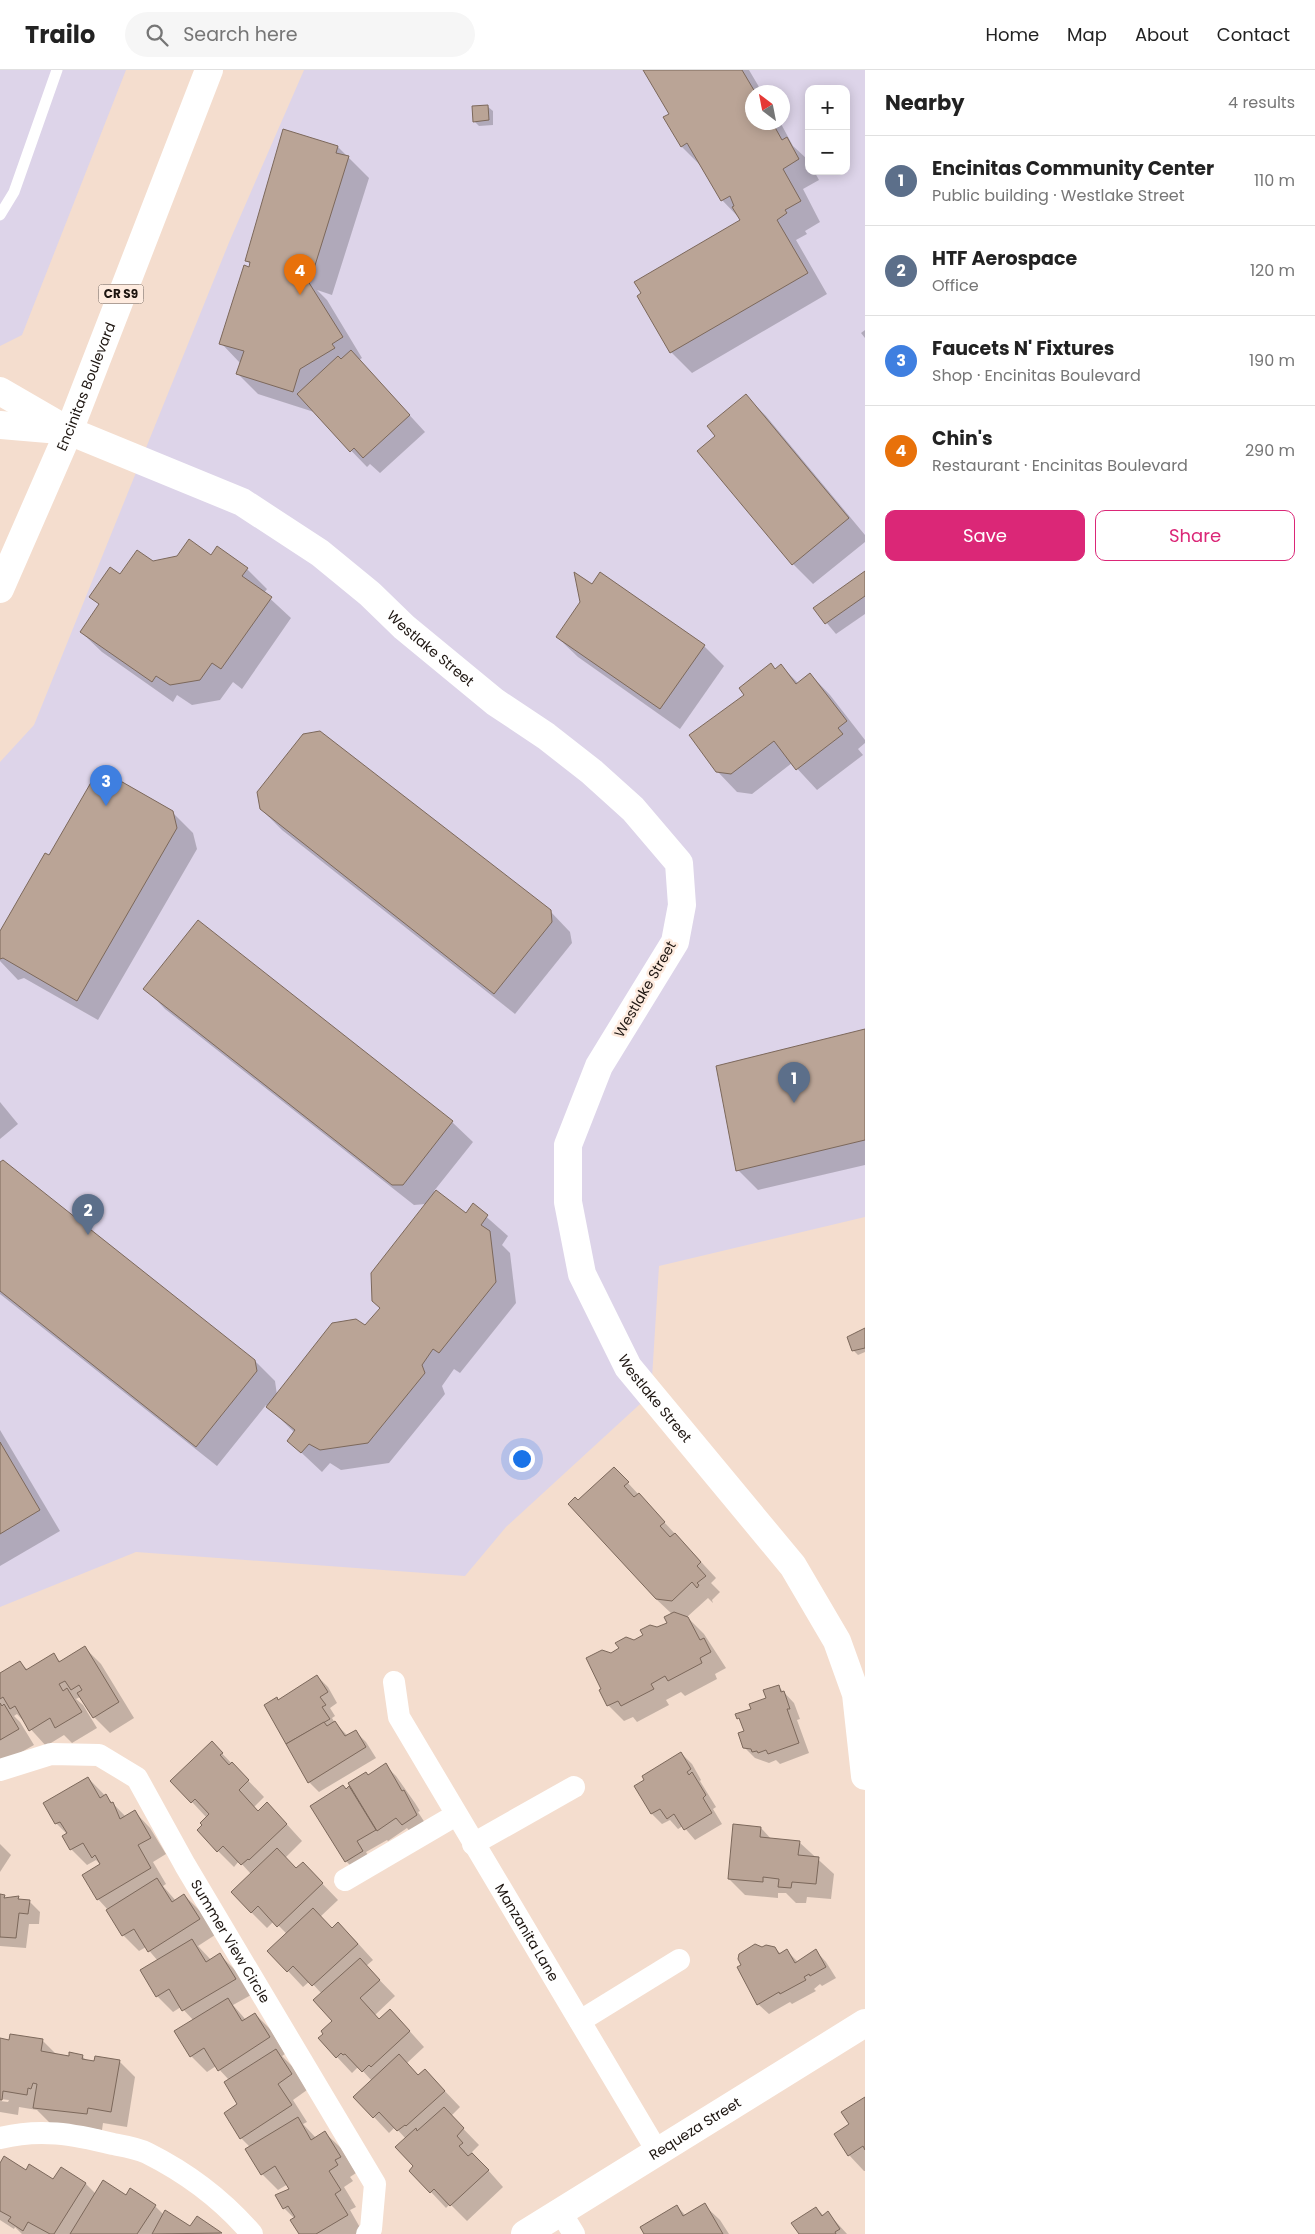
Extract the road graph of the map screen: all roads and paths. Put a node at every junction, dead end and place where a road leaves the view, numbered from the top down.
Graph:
1 (57, 70) edge
2 (209, 70) edge
3 (0, 215) edge
4 (0, 391) edge
5 (0, 425) edge
6 (68, 431) junction
7 (0, 589) edge
8 (394, 1682) dead end
9 (0, 1770) edge
10 (865, 1776) edge
11 (574, 1786) dead end
12 (456, 1815) junction
13 (474, 1844) junction
14 (345, 1880) dead end
15 (679, 1960) dead end
16 (580, 2021) junction
17 (865, 2023) edge
18 (0, 2138) edge
19 (657, 2151) junction
20 (560, 2211) junction
21 (252, 2234) edge
22 (367, 2234) edge
23 (525, 2234) edge
24 (574, 2234) edge

1 - 3 lane
2 - 6 street, Encinitas Boulevard / CR S9
4 - 6 street
5 - 6 street
6 - 7 street, Encinitas Boulevard / CR S9
6 - 10 street, Westlake Street
8 - 12 street, Manzanita Lane
9 - 22 street, Summer View Circle
11 - 13 street
12 - 13 street, Manzanita Lane
12 - 14 street
13 - 16 street, Manzanita Lane
15 - 16 street
16 - 19 street, Manzanita Lane
17 - 19 street, Requeza Street
18 - 21 street
19 - 20 street, Requeza Street
20 - 23 street, Requeza Street
20 - 24 street

